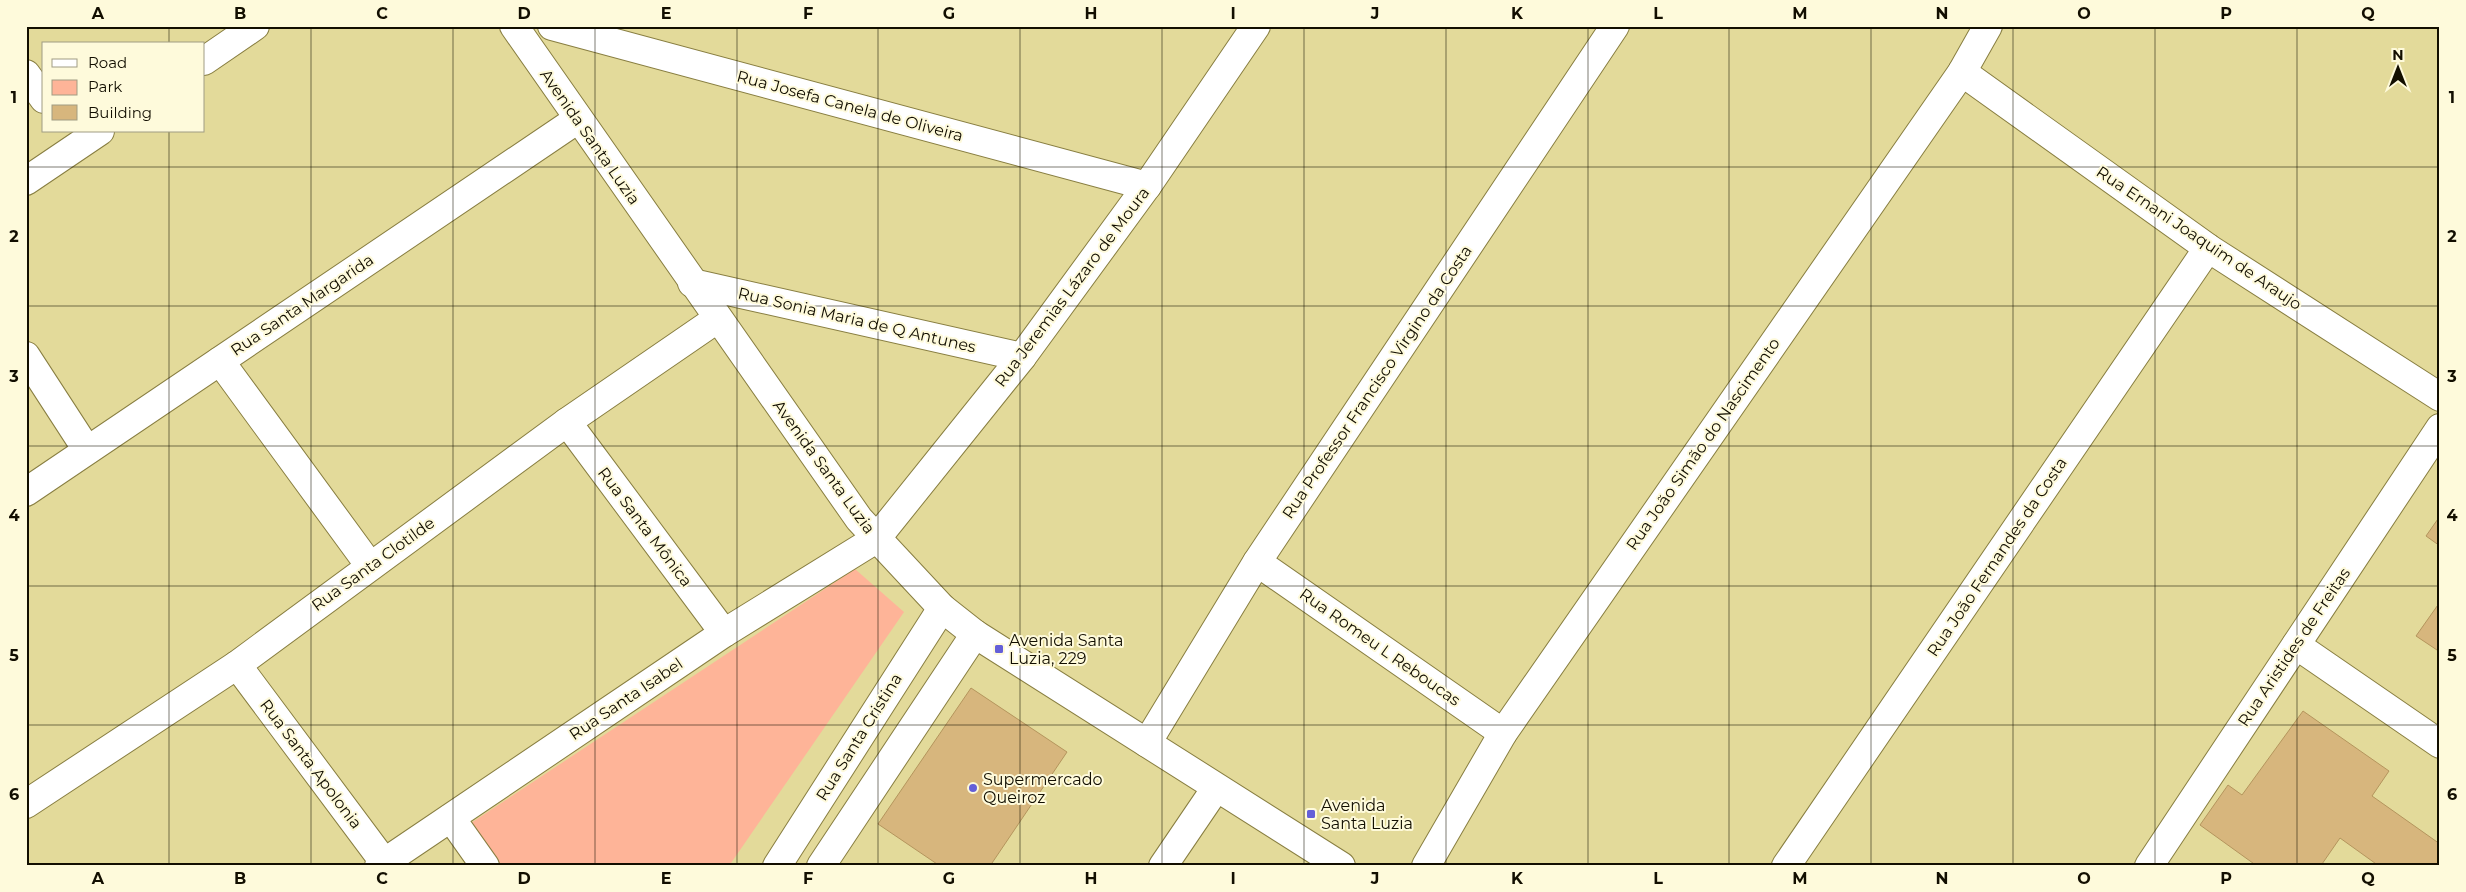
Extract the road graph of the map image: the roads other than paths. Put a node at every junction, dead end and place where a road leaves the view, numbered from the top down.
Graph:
1 (255, 26) edge
2 (514, 26) edge
3 (552, 26) edge
4 (1256, 26) edge
5 (1615, 26) edge
6 (1988, 26) edge
7 (205, 60) edge
8 (1962, 72) junction
9 (26, 74) edge
10 (42, 95) edge
11 (578, 119) junction
12 (81, 136) edge
13 (26, 181) edge
14 (1148, 186) junction
15 (2208, 248) junction
16 (692, 283) junction
17 (717, 319) junction
18 (26, 356) edge
19 (1022, 357) junction
20 (220, 361) junction
21 (2440, 397) edge
22 (566, 422) junction
23 (2440, 428) edge
24 (87, 450) junction
25 (26, 492) edge
26 (876, 539) junction
27 (1257, 562) junction
28 (370, 566) junction
29 (942, 608) junction
30 (724, 632) junction
31 (975, 634) junction
32 (2296, 645) junction
33 (237, 665) junction
34 (1503, 732) junction
35 (1147, 743) junction
36 (2440, 744) edge
37 (1216, 788) junction
38 (26, 804) edge
39 (451, 818) junction
40 (382, 864) edge
41 (485, 866) edge
42 (777, 866) edge
43 (821, 866) edge
44 (1163, 866) edge
45 (1341, 866) edge
46 (1426, 866) edge
47 (1786, 866) edge
48 (2149, 866) edge

1 - 7 street
2 - 11 street, Avenida Santa Luzia
3 - 14 street, Rua Josefa Canela de Oliveira
4 - 14 street, Rua Jeremias Lázaro de Moura
5 - 27 street, Rua Professor Francisco Virgino da Costa
6 - 8 street, Rua João Simão do Nascimento
8 - 15 street, Rua Ernani Joaquim de Araujo
8 - 34 street, Rua João Simão do Nascimento
9 - 10 street
11 - 16 street, Avenida Santa Luzia
11 - 20 street, Rua Santa Margarida
12 - 13 street
14 - 19 street, Rua Jeremias Lázaro de Moura
15 - 21 street, Rua Ernani Joaquim de Araujo
15 - 47 street, Rua João Fernandes da Costa
16 - 17 street, Avenida Santa Luzia
16 - 19 street, Rua Sonia Maria de Q Antunes
17 - 22 street, Rua Santa Clotilde
17 - 26 street, Avenida Santa Luzia
18 - 24 street
19 - 26 street, Rua Jeremias Lázaro de Moura
20 - 24 street, Rua Santa Margarida
20 - 28 street
22 - 28 street, Rua Santa Clotilde
22 - 30 street, Rua Santa Mônica
23 - 32 street, Rua Aristides de Freitas
24 - 25 street, Rua Santa Margarida
26 - 29 street, Avenida Santa Luzia
26 - 30 street, Rua Santa Isabel
27 - 34 street, Rua Romeu L Reboucas
27 - 35 street, Rua Professor Francisco Virgino da Costa
28 - 33 street, Rua Santa Clotilde
29 - 31 street, Avenida Santa Luzia
29 - 42 street, Rua Santa Cristina
30 - 39 street, Rua Santa Isabel
31 - 35 street, Avenida Santa Luzia
31 - 43 street
32 - 36 street
32 - 48 street, Rua Aristides de Freitas
33 - 38 street, Rua Santa Clotilde
33 - 40 street, Rua Santa Apolonia
34 - 46 street, Rua João Simão do Nascimento
35 - 37 street, Avenida Santa Luzia
37 - 44 street
37 - 45 street, Avenida Santa Luzia
39 - 40 street, Rua Santa Isabel
39 - 41 street

